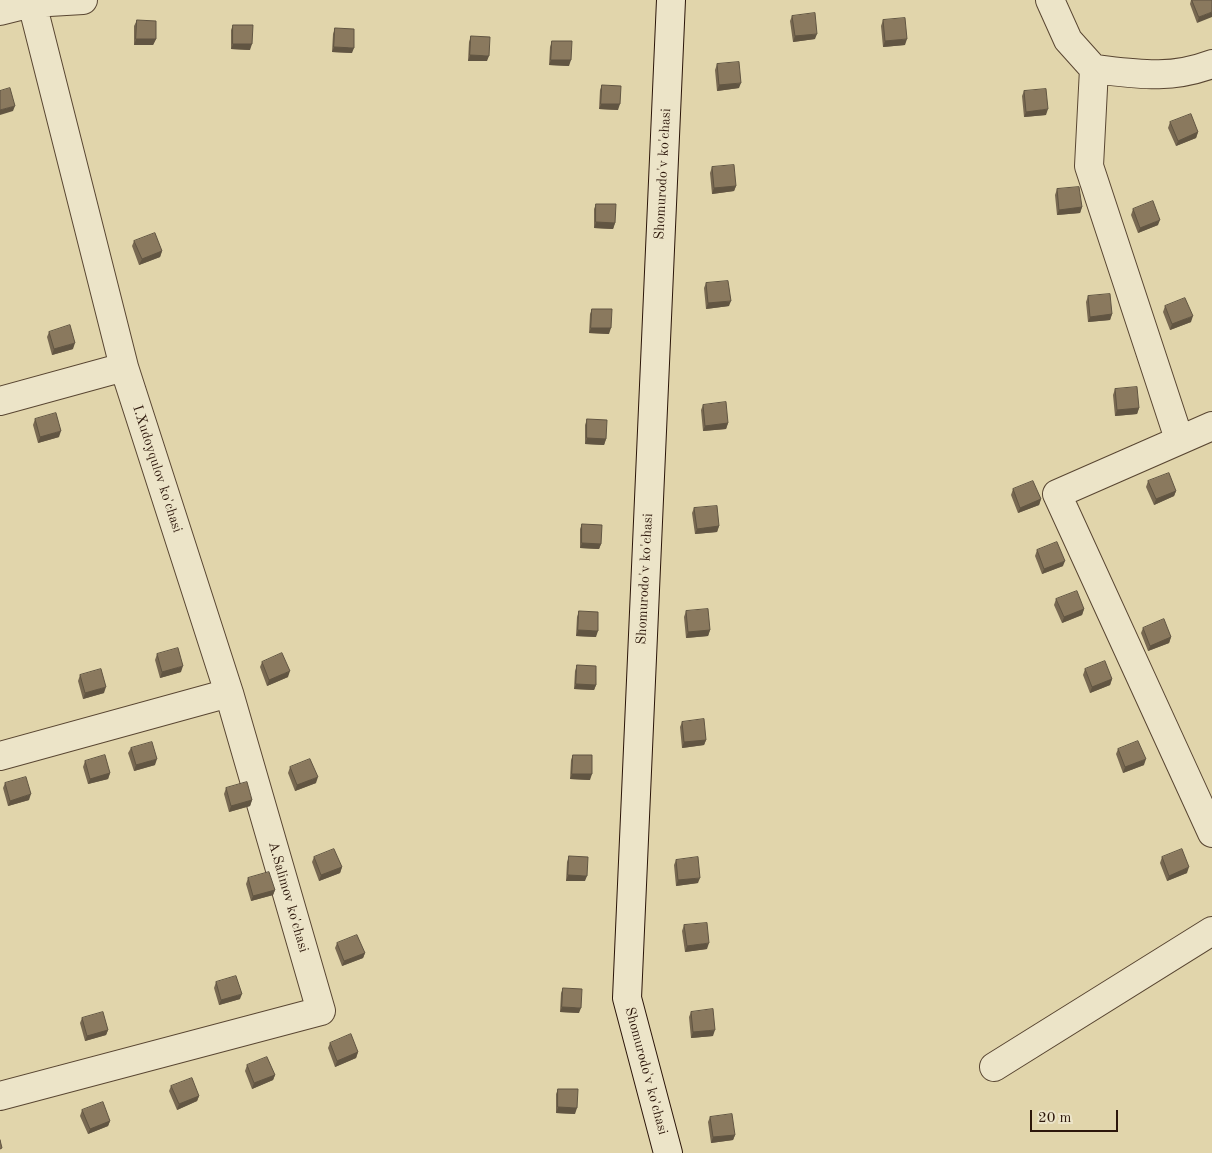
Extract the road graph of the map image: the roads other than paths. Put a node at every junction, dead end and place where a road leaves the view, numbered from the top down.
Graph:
1 (83, 0) edge
2 (671, 0) edge
3 (1050, 0) edge
4 (32, 4) junction
5 (0, 11) edge
6 (1212, 64) edge
7 (1094, 69) junction
8 (124, 367) junction
9 (0, 401) edge
10 (1212, 426) edge
11 (1179, 439) junction
12 (229, 693) junction
13 (0, 756) edge
14 (1203, 787) edge
15 (1212, 833) edge
16 (1212, 931) edge
17 (994, 1067) dead end
18 (0, 1096) edge
19 (668, 1153) edge

1 - 4 street
2 - 19 street, Shomurodo'v ko'chasi
3 - 7 street
4 - 5 street
4 - 8 street, I.Xudoyqulov ko'chasi
6 - 7 street
7 - 11 street
8 - 9 street
8 - 12 street, I.Xudoyqulov ko'chasi
10 - 11 street
11 - 14 street
12 - 13 street
12 - 18 street, A.Salimov ko'chasi
14 - 15 street
16 - 17 street

